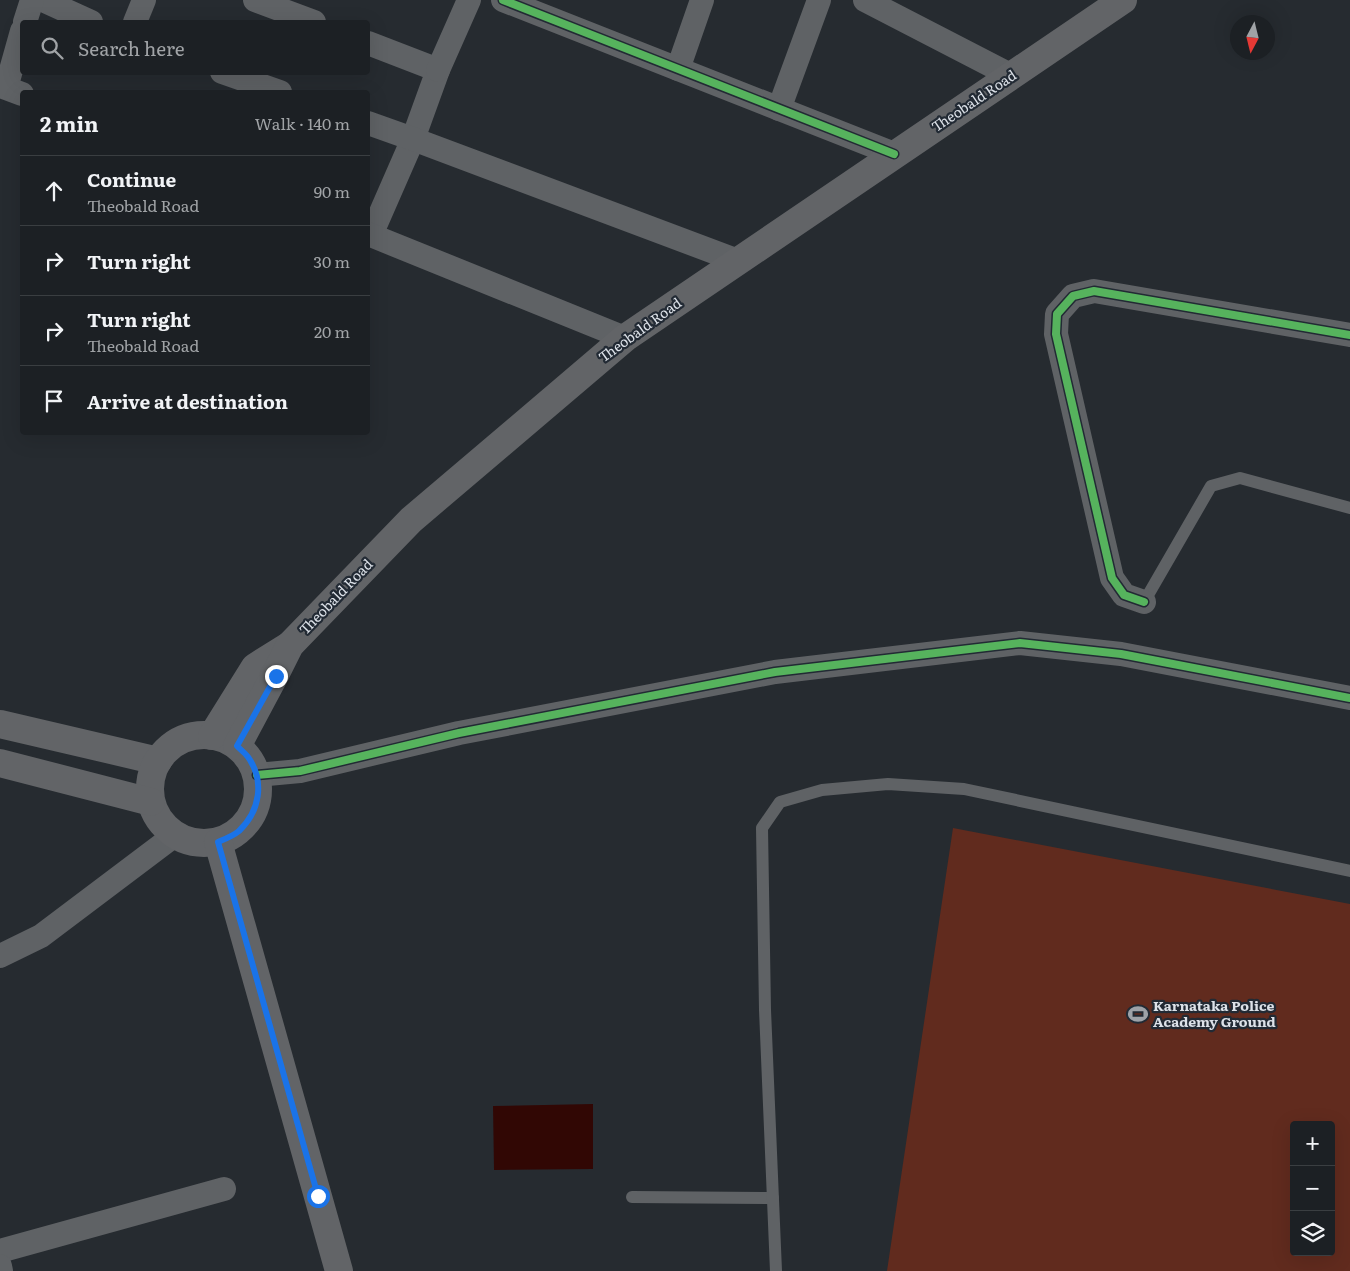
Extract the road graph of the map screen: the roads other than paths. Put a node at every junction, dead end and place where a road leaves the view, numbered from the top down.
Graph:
1 (32, 0) edge
2 (42, 0) edge
3 (144, 0) edge
4 (255, 0) edge
5 (469, 0) edge
6 (503, 0) edge
7 (702, 0) edge
8 (819, 0) edge
9 (865, 0) edge
10 (1118, 1) edge
11 (26, 20) edge
12 (87, 20) edge
13 (136, 20) edge
14 (309, 20) edge
15 (20, 38) edge
16 (370, 44) edge
17 (678, 69) junction
18 (438, 70) junction
19 (231, 75) edge
20 (1012, 76) junction
21 (274, 90) edge
22 (20, 93) edge
23 (779, 109) junction
24 (370, 124) edge
25 (413, 139) junction
26 (894, 154) junction
27 (370, 233) edge
28 (370, 235) edge
29 (738, 261) junction
30 (1350, 335) edge
31 (625, 338) junction
32 (1350, 508) edge
33 (1144, 602) joint
34 (290, 644) junction
35 (1350, 698) edge
36 (0, 724) edge
37 (212, 736) junction
38 (237, 746) junction
39 (158, 761) junction
40 (0, 763) edge
41 (257, 775) junction
42 (151, 802) junction
43 (176, 835) junction
44 (218, 842) junction
45 (1350, 871) edge
46 (0, 956) edge
47 (224, 1189) dead end
48 (632, 1197) dead end
49 (773, 1198) junction
50 (0, 1251) edge
51 (0, 1266) edge
52 (2, 1271) edge
53 (339, 1271) edge
54 (776, 1271) edge

1 - 11 street
2 - 12 street
3 - 13 street
4 - 14 street
5 - 18 street
6 - 17 street
7 - 17 street
8 - 23 street
9 - 20 street
10 - 20 main road, Theobald Road
15 - 22 street
16 - 18 street
17 - 23 street
18 - 25 street
19 - 21 street
20 - 26 main road, Theobald Road
23 - 26 street
24 - 25 street
25 - 27 street
25 - 29 street
26 - 29 main road, Theobald Road
28 - 31 street
29 - 31 main road, Theobald Road
30 - 33 street
31 - 34 main road, Theobald Road
32 - 33 lane
34 - 37 main road
34 - 38 main road, Theobald Road
35 - 41 street
36 - 39 main road
37 - 38 main road
37 - 39 main road
38 - 41 main road
39 - 42 main road
40 - 42 main road
41 - 44 main road
42 - 43 main road
43 - 44 main road
43 - 46 street
44 - 53 main road
45 - 49 lane
47 - 50 street
48 - 49 lane
49 - 54 lane
51 - 52 street

